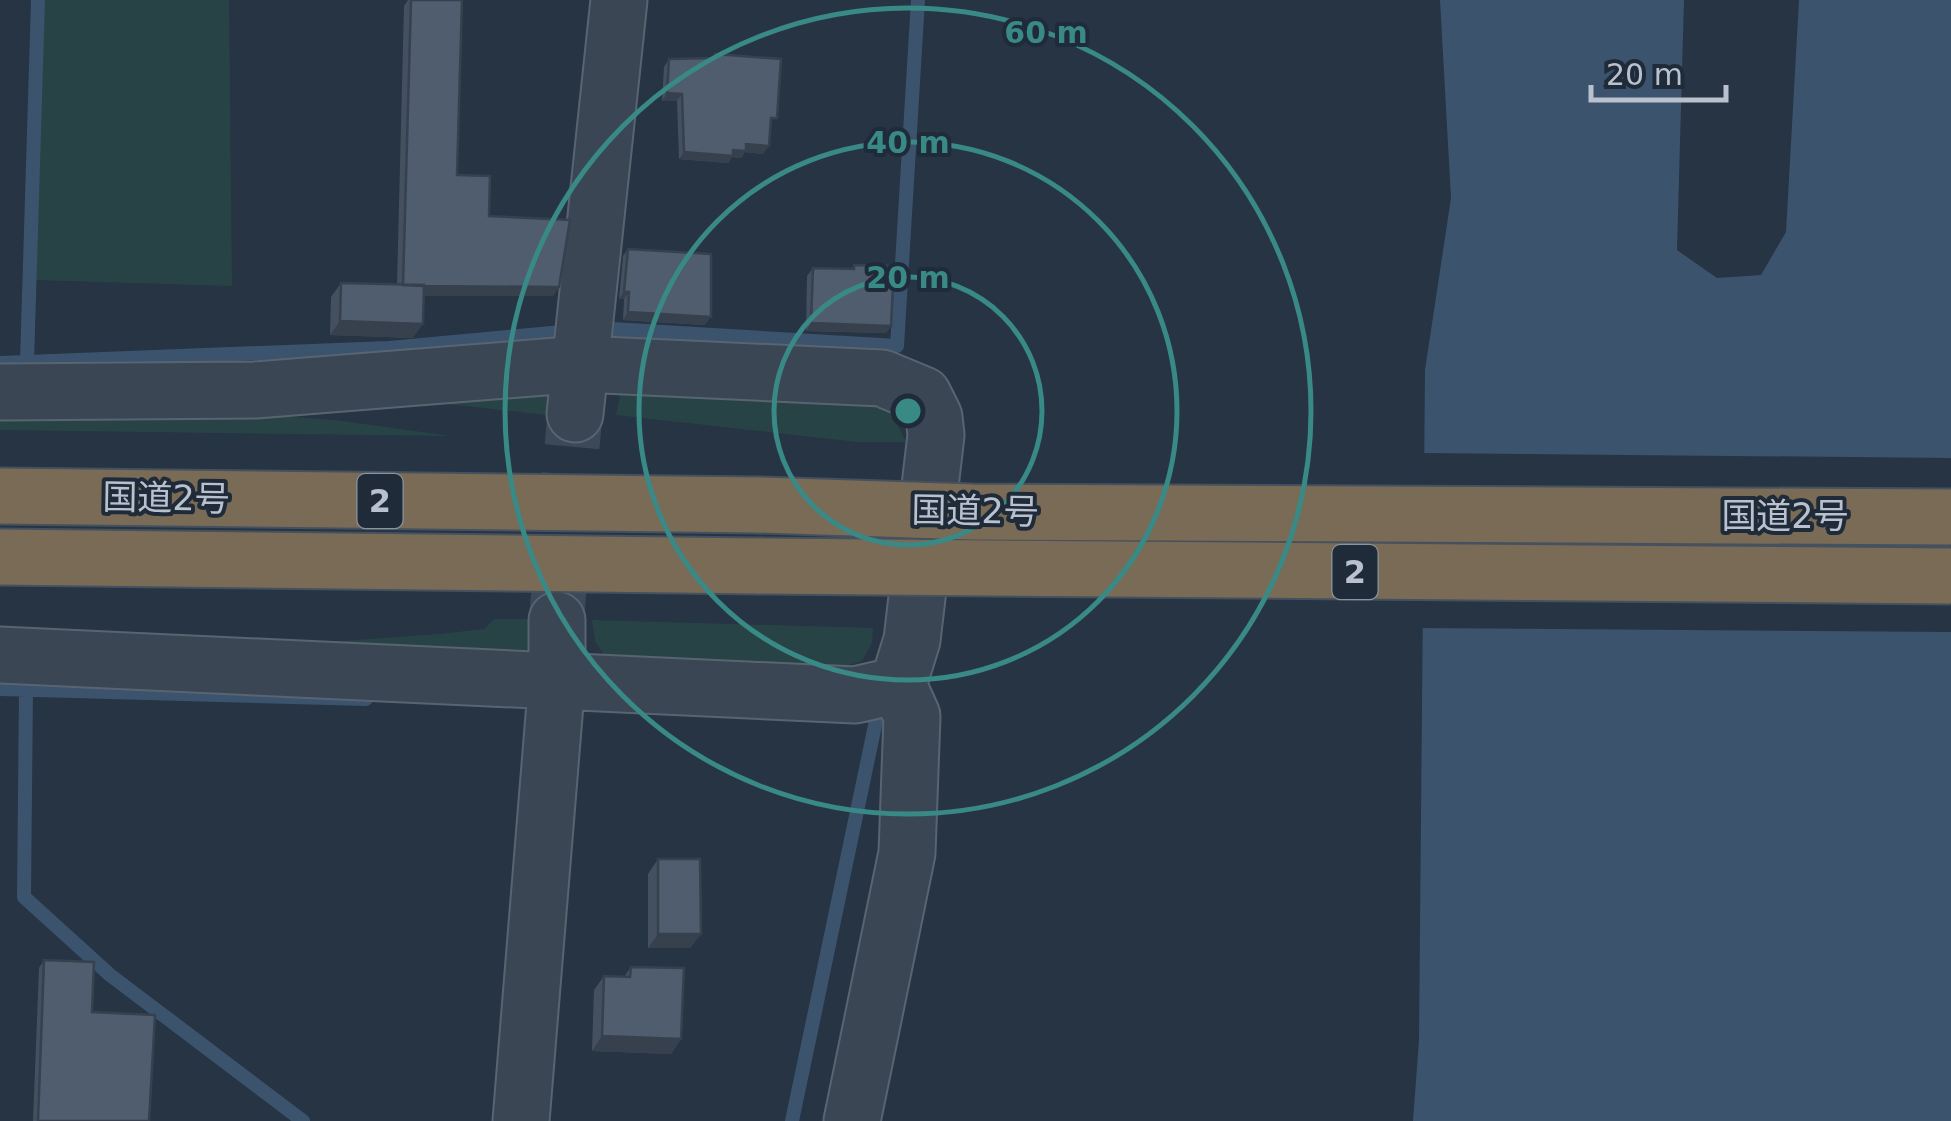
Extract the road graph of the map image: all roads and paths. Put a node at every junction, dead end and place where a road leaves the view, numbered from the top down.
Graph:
1 (619, 0) edge
2 (582, 359) junction
3 (0, 392) edge
4 (0, 496) edge
5 (1951, 516) edge
6 (0, 557) edge
7 (418, 560) junction
8 (1951, 576) edge
9 (0, 582) edge
10 (556, 620) tunnel mouth
11 (0, 655) edge
12 (557, 679) junction
13 (898, 686) junction
14 (521, 1121) edge
15 (852, 1121) edge

1 - 2 street
2 - 3 street
2 - 13 street
4 - 5 highway, 国道2号 / 2, bridge
6 - 7 highway, 国道2号 / 2
7 - 8 highway, 国道2号 / 2, bridge
7 - 9 highway
10 - 12 street
11 - 12 street
12 - 13 street
12 - 14 street
13 - 15 street

